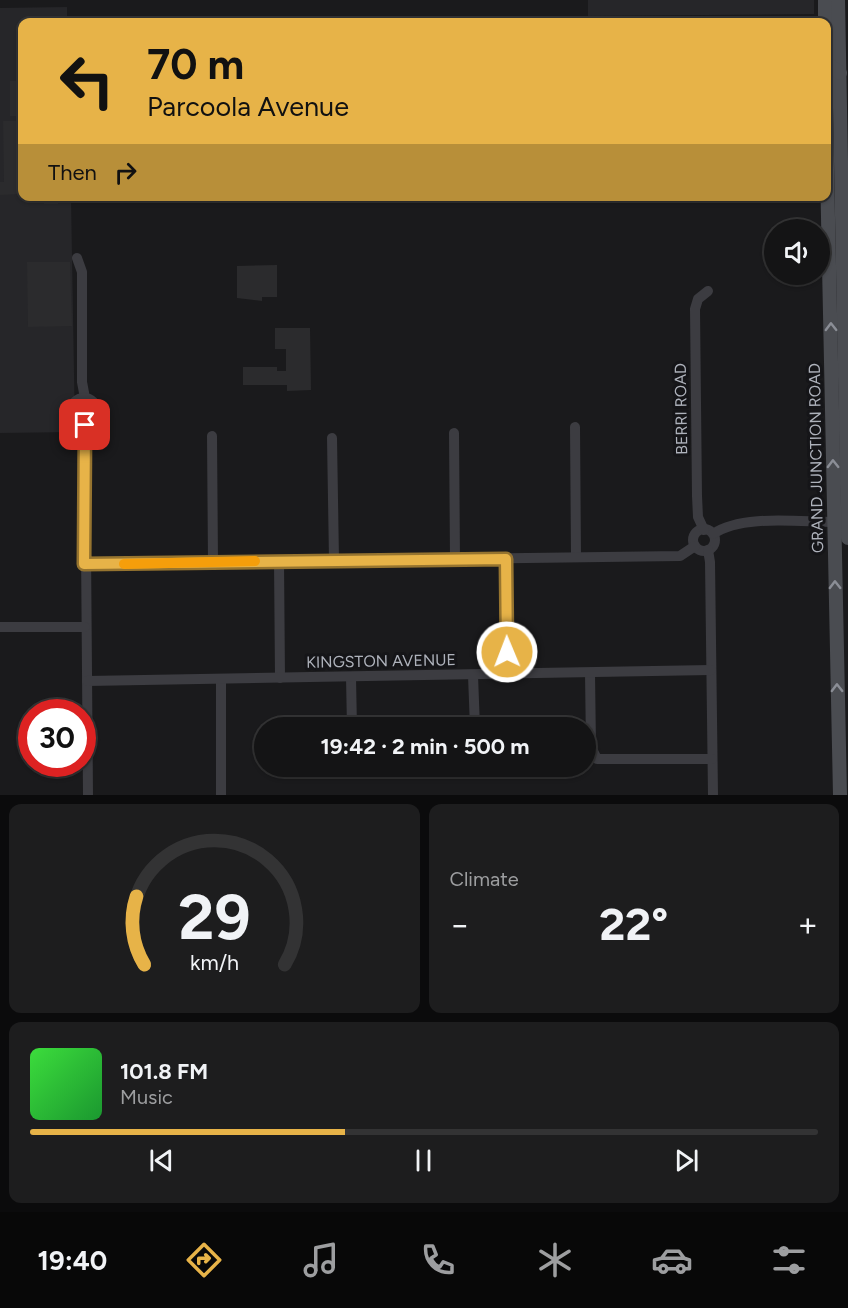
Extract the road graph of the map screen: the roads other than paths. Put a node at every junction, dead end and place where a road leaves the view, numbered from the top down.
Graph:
1 (825, 0) edge
2 (836, 0) edge
3 (825, 18) edge
4 (831, 23) edge
5 (831, 66) edge
6 (840, 72) junction
7 (840, 99) junction
8 (831, 113) edge
9 (831, 176) edge
10 (835, 220) junction
11 (77, 258) dead end
12 (708, 291) dead end
13 (842, 385) edge
14 (85, 398) junction
15 (85, 425) junction
16 (575, 427) dead end
17 (454, 433) dead end
18 (212, 436) dead end
19 (332, 438) dead end
20 (841, 522) edge
21 (708, 532) junction
22 (848, 538) edge
23 (695, 546) junction
24 (708, 550) junction
25 (576, 557) junction
26 (455, 559) junction
27 (506, 559) junction
28 (334, 560) junction
29 (279, 561) junction
30 (213, 562) junction
31 (84, 564) junction
32 (0, 627) edge
33 (86, 627) junction
34 (711, 670) junction
35 (590, 673) junction
36 (473, 675) junction
37 (507, 675) junction
38 (351, 677) junction
39 (280, 678) junction
40 (221, 679) junction
41 (87, 681) junction
42 (352, 717) edge
43 (475, 717) edge
44 (712, 759) junction
45 (844, 768) edge
46 (88, 795) edge
47 (221, 795) edge
48 (713, 795) edge
49 (840, 795) edge

1 - 3 main road
2 - 4 main road
2 - 6 main road, GRAND JUNCTION ROAD
5 - 6 main road
6 - 7 main road, GRAND JUNCTION ROAD
7 - 8 main road
7 - 10 main road, GRAND JUNCTION ROAD
9 - 10 main road, GRAND JUNCTION ROAD
10 - 13 main road, GRAND JUNCTION ROAD
11 - 14 street
12 - 21 street, BERRI ROAD
13 - 20 main road, GRAND JUNCTION ROAD
14 - 15 street
14 - 15 street
15 - 31 street
16 - 25 street
17 - 26 street
18 - 30 street
19 - 28 street
20 - 21 street
20 - 22 main road, GRAND JUNCTION ROAD
45 -> 20 main road, GRAND JUNCTION ROAD
21 - 23 street
21 - 24 street
23 - 24 street
23 - 25 street
24 - 34 street
25 - 27 street
26 - 27 street
26 - 28 street
27 - 37 street
28 - 29 street
29 - 30 street
29 - 39 street
30 - 31 street
31 - 33 street
32 - 33 street
33 - 41 street
34 - 35 street, KINGSTON AVENUE
34 - 44 street
35 - 37 street, KINGSTON AVENUE
35 - 44 street
36 - 37 street, KINGSTON AVENUE
36 - 38 street, KINGSTON AVENUE
36 - 43 street
38 - 39 street, KINGSTON AVENUE
38 - 42 street
39 - 40 street, KINGSTON AVENUE
40 - 41 street, KINGSTON AVENUE
40 - 47 street
41 - 46 street
44 - 48 street
45 - 49 main road, GRAND JUNCTION ROAD

